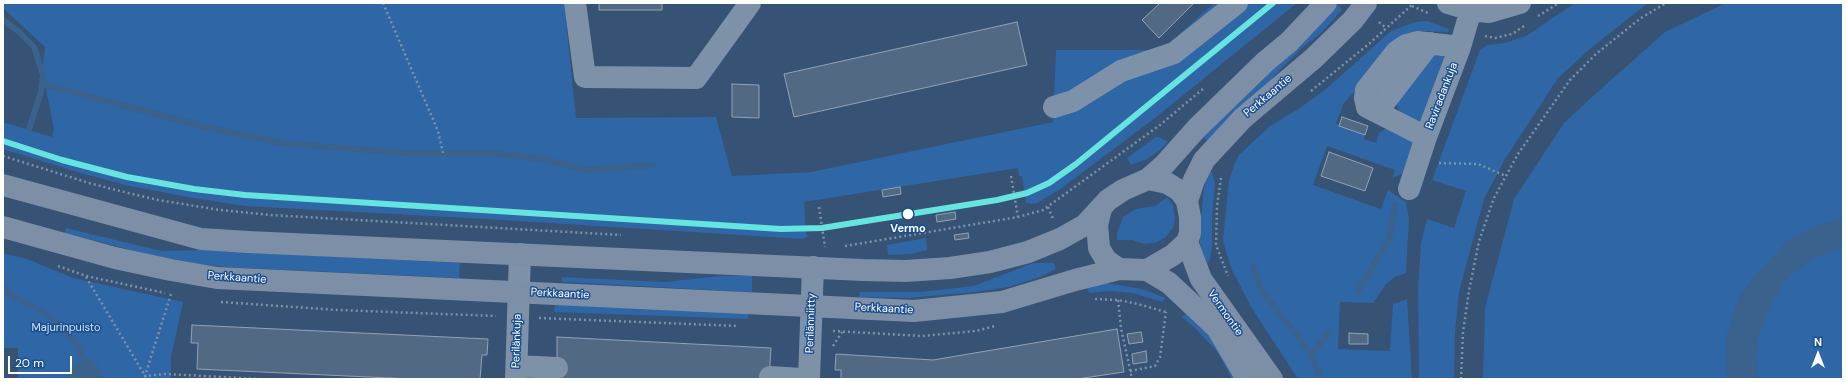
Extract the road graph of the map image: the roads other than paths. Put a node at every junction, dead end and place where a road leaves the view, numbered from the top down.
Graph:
1 (575, 3) edge
2 (750, 3) edge
3 (1237, 3) edge
4 (1326, 3) edge
5 (1366, 3) edge
6 (1448, 3) edge
7 (1520, 3) edge
8 (1472, 7) edge
9 (1460, 46) junction
10 (1054, 106) dead end
11 (1426, 137) junction
12 (1148, 179) junction
13 (3, 185) edge
14 (1409, 189) dead end
15 (1187, 201) junction
16 (1101, 209) junction
17 (3, 227) edge
18 (1187, 242) junction
19 (520, 254) junction
20 (815, 257) junction
21 (1119, 269) junction
22 (1147, 270) junction
23 (519, 292) junction
24 (812, 305) junction
25 (557, 368) dead end
26 (516, 372) edge
27 (770, 377) dead end
28 (802, 379) edge
29 (809, 379) edge
30 (1247, 379) edge
31 (1272, 379) edge

1 - 2 street
3 - 10 street
4 - 12 main road
5 - 15 main road, Perkkaantie
6 - 8 street
7 - 8 street
8 - 9 street, Raviradankuja
9 - 11 street, Raviradankuja
9 - 11 street
11 - 14 street, Raviradankuja
12 - 15 main road
12 - 16 main road
13 - 19 main road
15 - 18 main road
16 - 20 main road
16 - 21 main road
17 - 23 main road, Perkkaantie
18 - 22 main road
18 - 31 main road, Vermontie
19 - 20 main road
19 - 23 street, Perilänkuja
20 - 24 street, Perilänniitty
21 - 22 main road
21 - 24 main road, Perkkaantie
22 - 30 main road, Vermontie
23 - 24 main road, Perkkaantie
23 - 26 street, Perilänkuja
24 - 29 street, Perilänniitty
25 - 26 street
27 - 28 street

